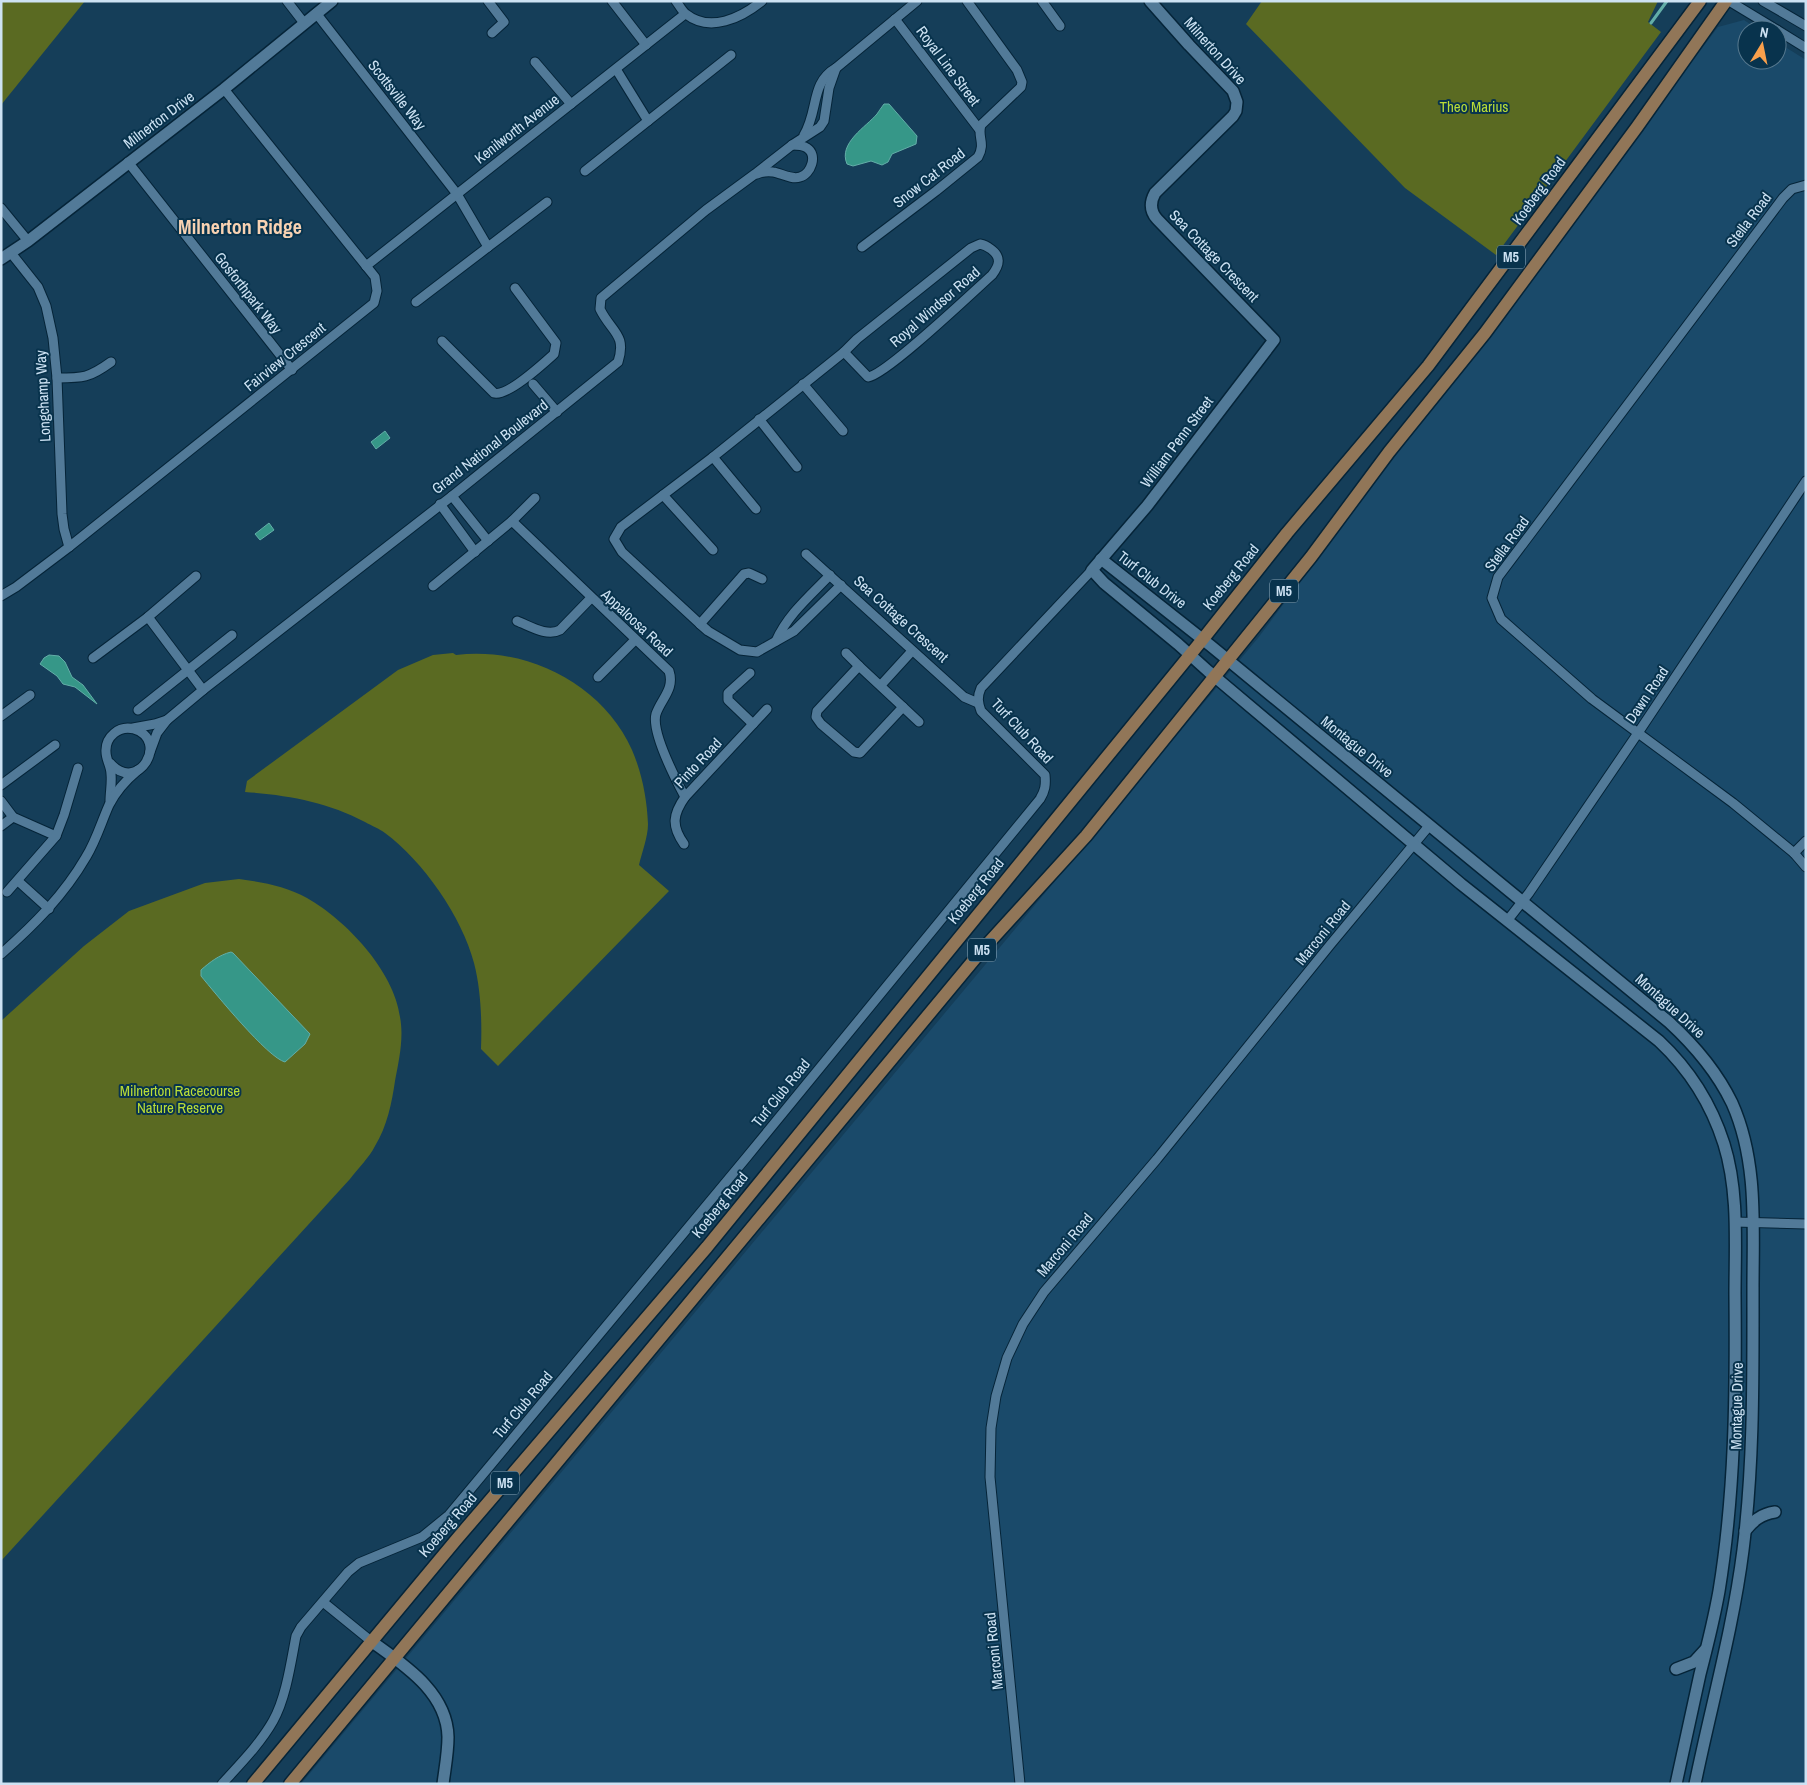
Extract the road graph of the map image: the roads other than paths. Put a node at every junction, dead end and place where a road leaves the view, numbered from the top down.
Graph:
1 (287, 1) edge
2 (332, 1) edge
3 (488, 1) edge
4 (612, 1) edge
5 (676, 1) edge
6 (762, 1) edge
7 (917, 1) edge
8 (967, 1) edge
9 (1042, 1) edge
10 (1150, 1) edge
11 (1700, 1) edge
12 (1728, 1) edge
13 (1763, 1) edge
14 (316, 13) junction
15 (685, 14) junction
16 (895, 19) junction
17 (1760, 20) edge
18 (304, 23) junction
19 (1060, 26) dead end
20 (1806, 26) edge
21 (492, 33) dead end
22 (1787, 36) edge
23 (646, 45) junction
24 (1806, 48) edge
25 (731, 55) dead end
26 (535, 62) dead end
27 (616, 69) junction
28 (224, 89) junction
29 (1236, 99) joint
30 (570, 104) junction
31 (648, 121) junction
32 (979, 129) junction
33 (792, 145) junction
34 (128, 162) junction
35 (585, 171) dead end
36 (755, 174) junction
37 (1806, 185) edge
38 (457, 194) junction
39 (547, 202) dead end
40 (1, 208) edge
41 (28, 241) junction
42 (488, 247) junction
43 (862, 247) dead end
44 (6, 256) edge
45 (366, 266) junction
46 (515, 288) dead end
47 (416, 302) dead end
48 (1274, 340) joint
49 (442, 341) dead end
50 (844, 352) junction
51 (111, 362) dead end
52 (292, 370) junction
53 (57, 378) junction
54 (533, 384) dead end
55 (804, 384) junction
56 (556, 412) junction
57 (760, 419) junction
58 (843, 430) dead end
59 (714, 457) junction
60 (797, 467) dead end
61 (1806, 481) edge
62 (663, 495) junction
63 (452, 496) junction
64 (535, 498) dead end
65 (440, 504) junction
66 (756, 509) dead end
67 (512, 521) junction
68 (488, 541) junction
69 (69, 547) junction
70 (713, 550) dead end
71 (475, 552) junction
72 (806, 554) dead end
73 (1101, 560) junction
74 (1092, 570) junction
75 (830, 574) junction
76 (196, 576) dead end
77 (762, 579) dead end
78 (841, 585) junction
79 (433, 586) dead end
80 (1, 596) edge
81 (591, 598) junction
82 (148, 617) junction
83 (517, 622) dead end
84 (700, 624) junction
85 (232, 635) dead end
86 (1203, 639) junction
87 (635, 640) junction
88 (776, 641) junction
89 (912, 651) junction
90 (846, 653) dead end
91 (1190, 655) junction
92 (94, 658) dead end
93 (1228, 660) junction
94 (859, 666) junction
95 (187, 670) junction
96 (750, 673) dead end
97 (598, 677) dead end
98 (1214, 677) junction
99 (880, 685) junction
100 (203, 690) junction
101 (30, 695) dead end
102 (978, 703) junction
103 (903, 707) junction
104 (767, 709) dead end
105 (138, 710) dead end
106 (1, 716) edge
107 (167, 720) junction
108 (919, 722) dead end
109 (753, 724) junction
110 (130, 728) junction
111 (1638, 733) junction
112 (55, 745) dead end
113 (150, 752) junction
114 (110, 763) junction
115 (78, 768) dead end
116 (138, 770) junction
117 (1, 785) edge
118 (685, 797) junction
119 (1, 801) edge
120 (110, 804) junction
121 (13, 817) junction
122 (1, 826) edge
123 (1429, 826) junction
124 (56, 836) junction
125 (1806, 841) edge
126 (684, 844) dead end
127 (1414, 845) junction
128 (1794, 854) junction
129 (1806, 867) edge
130 (20, 879) junction
131 (7, 892) dead end
132 (1522, 902) junction
133 (51, 907) junction
134 (1507, 921) junction
135 (1, 954) edge
136 (1735, 1222) junction
137 (1753, 1223) junction
138 (1806, 1224) edge
139 (1775, 1512) dead end
140 (1745, 1531) junction
141 (323, 1602) junction
142 (371, 1641) junction
143 (1706, 1648) junction
144 (395, 1659) junction
145 (1676, 1669) dead end
146 (222, 1784) edge
147 (254, 1784) edge
148 (290, 1784) edge
149 (443, 1784) edge
150 (1020, 1784) edge
151 (1676, 1784) edge
152 (1695, 1784) edge

1 - 18 street
2 - 14 main road, Milnerton Drive
3 - 21 street
4 - 23 street
5 - 15 street
6 - 15 street
7 - 16 street
8 - 32 street
9 - 19 street
10 - 29 main road, Milnerton Drive
11 - 86 main road, Koeberg Road / M5
12 - 17 street
12 - 93 main road, M5
13 - 20 street
14 - 18 main road, Milnerton Drive
14 - 38 street, Scottsville Way
15 - 23 street, Kenilworth Avenue
16 - 32 street, Royal Line Street
16 - 33 street, Grand National Boulevard
18 - 28 main road, Milnerton Drive
22 - 24 street
23 - 27 street, Kenilworth Avenue
25 - 31 street
26 - 30 street
27 - 30 street, Kenilworth Avenue
27 - 31 street
28 - 34 main road, Milnerton Drive
28 - 45 street, Fairview Crescent
29 - 48 main road, Sea Cottage Crescent
30 - 38 street, Kenilworth Avenue
31 - 35 street
32 - 43 street, Snow Cat Road
33 - 36 street, Grand National Boulevard
33 - 36 street
34 - 41 main road, Milnerton Drive
34 - 52 street, Gosforthpark Way
36 - 56 street, Grand National Boulevard
37 - 111 street, Stella Road
38 - 42 street, Scottsville Way
38 - 45 street, Kenilworth Avenue
39 - 42 street
40 - 41 street
41 - 44 main road, Milnerton Drive
42 - 47 street
44 - 53 street, Longchamp Way
45 - 52 street, Fairview Crescent
46 - 49 street
48 - 73 main road, William Penn Street
50 - 50 street, Royal Windsor Road
50 - 55 street, Royal Windsor Road
51 - 53 street
52 - 69 street, Fairview Crescent
53 - 69 street, Longchamp Way
54 - 56 street
55 - 57 street, Royal Windsor Road
55 - 58 street
56 - 63 street, Grand National Boulevard
57 - 59 street, Royal Windsor Road
57 - 60 street
59 - 62 street, Royal Windsor Road
59 - 66 street
61 - 111 street, Dawn Road
62 - 70 street
62 - 84 street, Royal Windsor Road
63 - 65 street, Grand National Boulevard
63 - 68 street
64 - 67 street
65 - 71 street
65 - 100 street, Grand National Boulevard
67 - 68 street
67 - 81 street, Appaloosa Road
68 - 71 street
69 - 80 street, Fairview Crescent
71 - 79 street
72 - 75 street, Sea Cottage Crescent
73 - 74 main road, Turf Club Drive
73 - 86 main road, Turf Club Drive
74 - 91 main road, Turf Club Drive
74 - 102 street, Turf Club Road
75 - 78 street, Sea Cottage Crescent
75 - 88 street
76 - 82 street
77 - 84 street
78 - 88 street, Royal Windsor Road
78 - 89 street, Sea Cottage Crescent
81 - 83 street
81 - 87 street, Appaloosa Road
82 - 92 street
82 - 95 street
84 - 88 street, Royal Windsor Road
85 - 95 street
86 - 91 main road, Koeberg Road / M5
86 - 93 main road, Montague Drive
87 - 97 street
87 - 118 street, Appaloosa Road
89 - 99 street
89 - 102 street, Sea Cottage Crescent
90 - 94 street
91 - 98 main road, Montague Drive
91 - 142 main road, Koeberg Road / M5
93 - 98 main road, M5
93 - 123 main road, Montague Drive
94 - 99 street
94 - 103 street
95 - 100 street
95 - 105 street
96 - 109 street
98 - 127 main road, Montague Drive
98 - 144 main road, M5
99 - 103 street
100 - 107 street, Grand National Boulevard
101 - 106 street
102 - 141 street, Turf Club Road
103 - 108 street
104 - 109 street, Pinto Road
107 - 110 street, Grand National Boulevard
107 - 113 street, Grand National Boulevard
109 - 118 street, Pinto Road
110 - 113 street
110 - 114 street
111 - 128 street, Stella Road
111 - 132 street, Dawn Road
112 - 117 street
113 - 116 street
114 - 116 street
114 - 120 street
115 - 124 street
116 - 120 street
118 - 126 street, Pinto Road
119 - 121 street
120 - 133 street
121 - 122 street
121 - 124 street
123 - 127 street, Marconi Road
123 - 132 main road, Montague Drive
124 - 130 street
125 - 128 street
127 - 134 main road, Montague Drive
127 - 150 street, Marconi Road
128 - 129 street, Stella Road
130 - 131 street
130 - 133 street
132 - 134 street, Dawn Road
132 - 137 main road, Montague Drive
133 - 135 street
134 - 136 main road, Montague Drive
136 - 137 street
136 - 143 main road, Montague Drive
137 - 138 street
137 - 140 main road, Montague Drive
139 - 140 main road
140 - 152 main road, Montague Drive
141 - 142 street
141 - 146 street, Turf Club Road
142 - 144 main road
142 - 147 main road, Koeberg Road / M5
143 - 145 main road
143 - 151 main road, Montague Drive
144 - 148 main road, M5
144 - 149 main road

